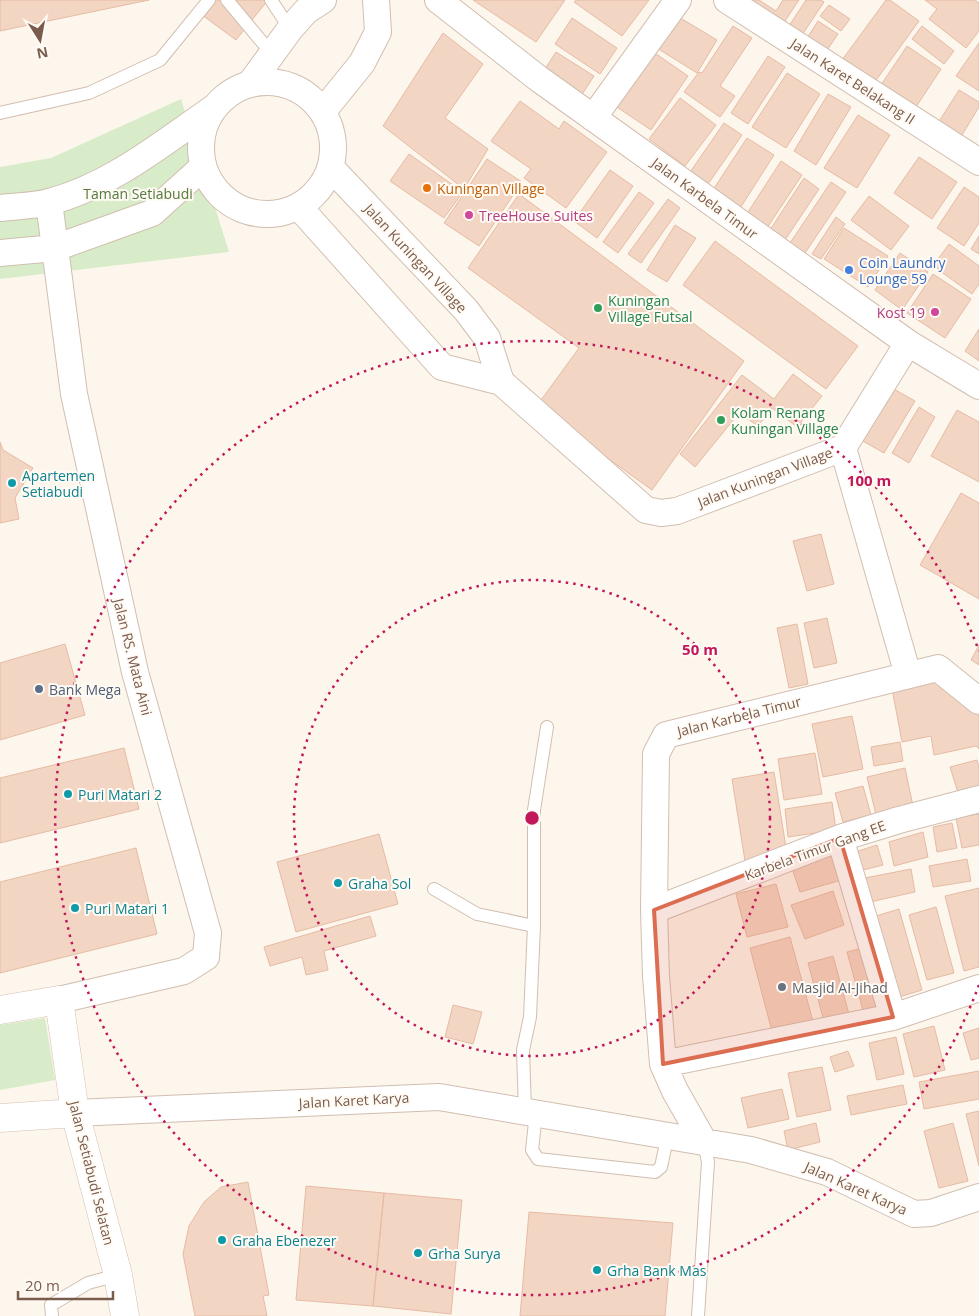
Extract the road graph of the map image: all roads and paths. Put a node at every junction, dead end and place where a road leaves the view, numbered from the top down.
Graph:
1 (209, 0) edge
2 (226, 0) edge
3 (271, 0) edge
4 (323, 0) edge
5 (376, 0) edge
6 (438, 0) edge
7 (678, 0) edge
8 (727, 0) edge
9 (290, 29) junction
10 (272, 54) junction
11 (250, 84) junction
12 (216, 106) junction
13 (324, 110) junction
14 (0, 113) edge
15 (593, 118) junction
16 (979, 162) edge
17 (203, 168) junction
18 (332, 169) junction
19 (49, 202) junction
20 (299, 207) junction
21 (0, 208) edge
22 (56, 248) junction
23 (0, 254) edge
24 (908, 343) junction
25 (501, 382) junction
26 (979, 386) edge
27 (843, 448) junction
28 (908, 675) junction
29 (979, 701) edge
30 (547, 727) dead end
31 (979, 799) edge
32 (840, 838) junction
33 (434, 889) dead end
34 (654, 910) junction
35 (534, 926) junction
36 (979, 988) edge
37 (59, 1000) junction
38 (0, 1010) edge
39 (893, 1016) junction
40 (663, 1064) junction
41 (530, 1112) junction
42 (75, 1113) junction
43 (0, 1118) edge
44 (668, 1134) junction
45 (704, 1142) junction
46 (979, 1197) edge
47 (118, 1274) junction
48 (52, 1316) edge
49 (125, 1316) edge
50 (698, 1316) edge

1 - 14 lane
2 - 10 lane
3 - 9 lane
4 - 9 street
5 - 13 street
6 - 15 street, Jalan Karbela Timur
7 - 15 street
8 - 16 street, Jalan Karet Belakang II
9 - 10 street
10 - 11 street
11 - 12 street
11 - 13 street
12 - 17 street
12 - 19 street
13 - 18 street
15 - 24 street, Jalan Karbela Timur
17 - 20 street
17 - 22 street
18 - 20 street
18 - 25 street, Jalan Kuningan Village
19 - 21 street
19 - 22 street, Jalan RS. Mata Aini
20 - 25 street, Jalan Kuningan Village
22 - 23 street
22 - 37 street, Jalan RS. Mata Aini
24 - 26 street, Jalan Karbela Timur
24 - 27 street
25 - 27 street, Jalan Kuningan Village
27 - 28 street, Jalan Kuningan Village
28 - 29 street, Jalan Karbela Timur
28 - 34 street, Jalan Karbela Timur
30 - 35 lane
31 - 32 street, Karbela Timur Gang EE
32 - 34 street, Karbela Timur Gang EE
32 - 39 street
33 - 35 lane
34 - 40 street, Jalan Karbela Timur
35 - 41 lane
36 - 39 street
37 - 38 street
37 - 42 street, Jalan Setiabudi Selatan
39 - 40 street
40 - 45 street, Jalan Karbela Timur
41 - 42 street, Jalan Karet Karya
41 - 44 street, Jalan Karet Karya
41 - 44 lane
42 - 43 street, Jalan Karet Karya
42 - 47 street, Jalan Setiabudi Selatan
44 - 45 street, Jalan Karet Karya
45 - 46 street, Jalan Karet Karya
45 - 50 lane
47 - 48 lane
47 - 49 street, Jalan Setiabudi Selatan

